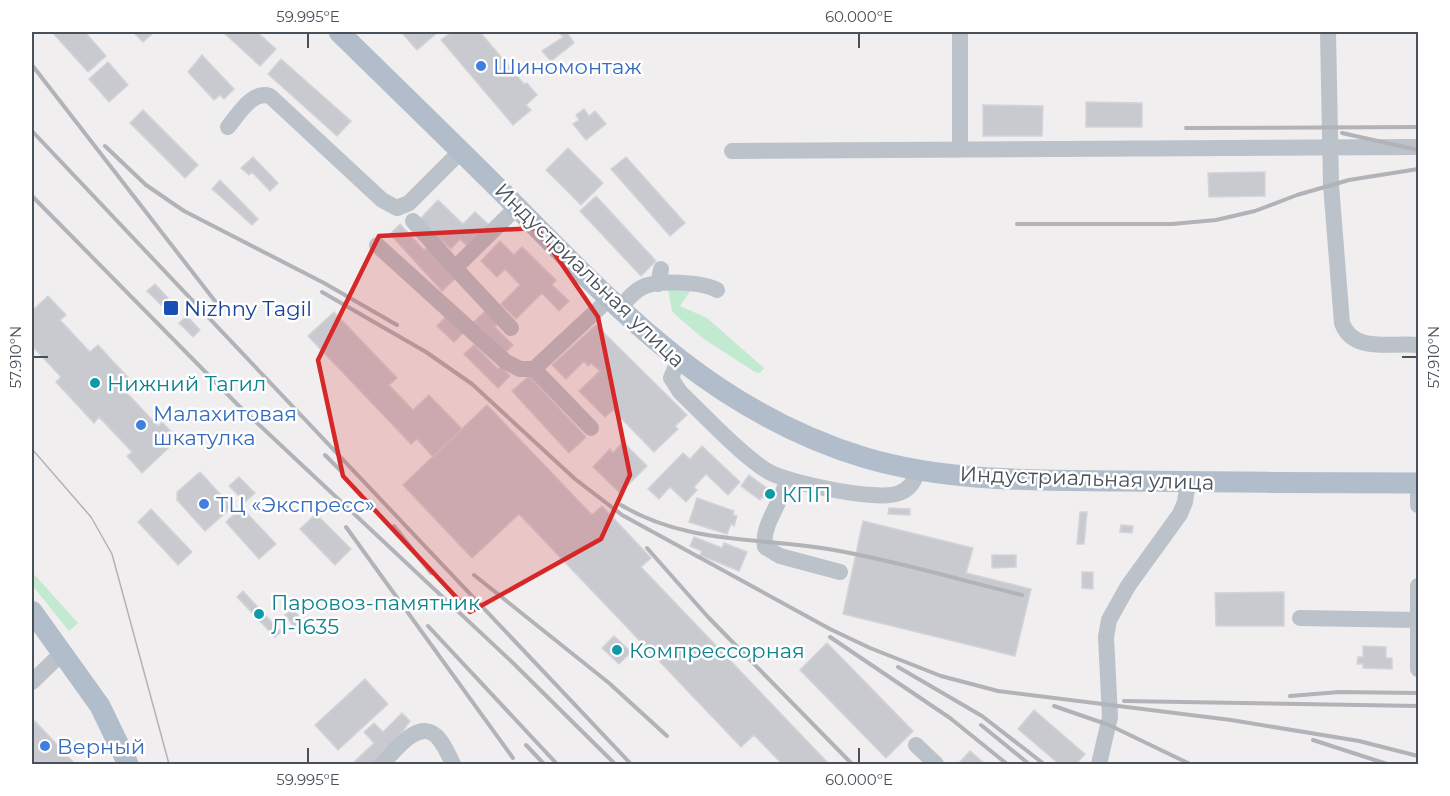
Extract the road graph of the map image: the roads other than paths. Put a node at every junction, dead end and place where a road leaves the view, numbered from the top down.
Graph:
1 (339, 32) edge
2 (960, 32) edge
3 (1328, 32) edge
4 (228, 127) dead end
5 (1419, 147) edge
6 (960, 148) junction
7 (1330, 148) junction
8 (732, 151) dead end
9 (460, 152) junction
10 (518, 207) junction
11 (413, 221) dead end
12 (377, 245) dead end
13 (456, 268) junction
14 (717, 290) dead end
15 (615, 303) junction
16 (511, 328) dead end
17 (1419, 345) edge
18 (678, 361) junction
19 (534, 369) junction
20 (591, 428) dead end
21 (919, 470) junction
22 (787, 479) junction
23 (1188, 482) junction
24 (1418, 483) edge
25 (1419, 506) edge
26 (840, 572) dead end
27 (1419, 586) edge
28 (32, 611) edge
29 (1300, 618) dead end
30 (1418, 620) edge
31 (62, 653) junction
32 (1418, 669) edge
33 (32, 682) edge
34 (916, 745) dead end
35 (128, 765) edge
36 (381, 765) edge
37 (453, 765) edge
38 (936, 765) edge
39 (1099, 765) edge

1 - 9 main road, Индустриальная улица
2 - 6 lane
3 - 7 lane
4 - 9 lane
5 - 7 lane
6 - 7 lane
6 - 8 lane
7 - 17 lane
9 - 10 main road, Индустриальная улица
10 - 13 lane
10 - 15 main road, Индустриальная улица
11 - 13 lane
12 - 19 lane
13 - 16 lane
14 - 15 lane
15 - 18 main road, Индустриальная улица
15 - 19 lane
18 - 21 main road, Индустриальная улица
18 - 22 lane
19 - 20 lane
21 - 22 lane
21 - 23 main road, Индустриальная улица
22 - 26 lane
23 - 24 main road, Индустриальная улица
23 - 39 lane
24 - 25 lane
27 - 30 lane
28 - 31 main road
29 - 30 lane
30 - 32 lane
31 - 33 lane
31 - 35 main road
34 - 38 lane
36 - 37 lane

